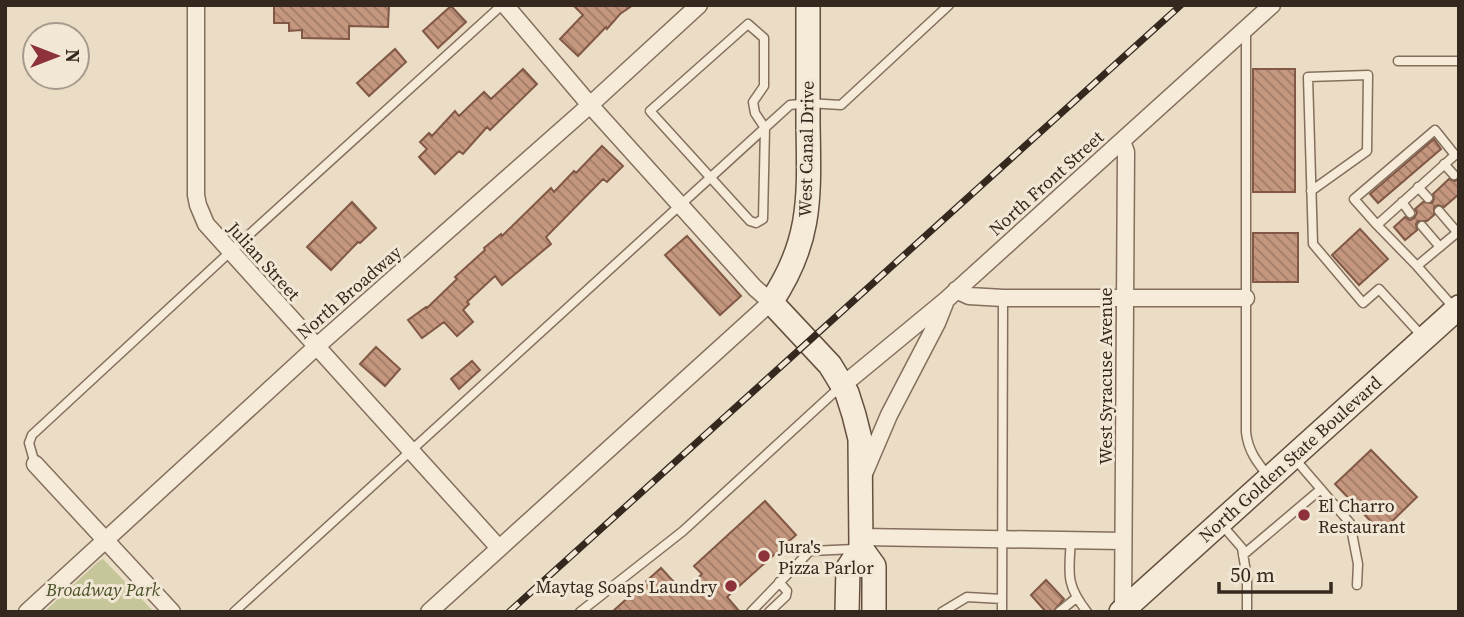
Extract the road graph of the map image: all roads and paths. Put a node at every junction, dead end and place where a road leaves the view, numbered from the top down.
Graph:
1 (196, 5) edge
2 (503, 5) edge
3 (699, 5) edge
4 (808, 5) edge
5 (949, 5) edge
6 (1272, 5) edge
7 (1246, 29) junction
8 (1398, 61) dead end
9 (1459, 61) edge
10 (808, 103) junction
11 (590, 105) junction
12 (765, 128) junction
13 (1122, 141) junction
14 (1444, 164) junction
15 (1454, 175) dead end
16 (710, 177) junction
17 (1418, 187) junction
18 (1311, 191) junction
19 (1428, 198) dead end
20 (1402, 202) junction
21 (680, 205) junction
22 (1439, 211) dead end
23 (1410, 213) dead end
24 (1377, 225) junction
25 (1422, 226) dead end
26 (1458, 231) edge
27 (1440, 247) junction
28 (230, 252) junction
29 (1417, 266) junction
30 (951, 295) junction
31 (1003, 298) junction
32 (1125, 298) junction
33 (1246, 298) junction
34 (771, 302) junction
35 (1457, 308) edge
36 (1424, 338) junction
37 (316, 346) junction
38 (843, 385) junction
39 (410, 450) junction
40 (1293, 457) junction
41 (35, 464) joint
42 (1269, 478) junction
43 (861, 481) junction
44 (1321, 489) junction
45 (1220, 523) junction
46 (1002, 538) junction
47 (1071, 539) junction
48 (107, 540) junction
49 (1123, 541) junction
50 (861, 543) junction
51 (499, 548) junction
52 (1243, 555) junction
53 (779, 582) junction
54 (1357, 585) dead end
55 (1076, 598) junction
56 (1002, 599) junction
57 (1122, 611) edge
58 (27, 612) edge
59 (172, 612) edge
60 (234, 612) edge
61 (429, 612) edge
62 (580, 612) edge
63 (751, 612) edge
64 (769, 612) edge
65 (847, 612) edge
66 (874, 612) edge
67 (943, 612) edge
68 (1002, 612) edge
69 (1059, 612) edge
70 (1087, 612) edge
71 (1247, 612) edge

1 - 28 street, Julian Street
2 - 11 street
2 - 28 lane
3 - 11 street, North Broadway
4 - 10 street, West Canal Drive
5 - 10 lane
6 - 7 street, North Front Street
7 - 13 street, North Front Street
7 - 33 lane
8 - 9 lane
10 - 12 lane
10 - 34 street, West Canal Drive
11 - 21 street
11 - 37 street, North Broadway
12 - 16 lane
12 - 16 lane
12 - 16 lane
13 - 30 street, North Front Street
13 - 32 street, West Syracuse Avenue
14 - 15 lane
14 - 17 lane
14 - 24 lane
16 - 21 lane
17 - 19 lane
17 - 20 lane
18 - 18 lane
18 - 36 lane
20 - 23 lane
20 - 24 lane
21 - 34 street
21 - 39 lane
22 - 26 lane
24 - 29 lane
25 - 27 lane
26 - 27 lane
27 - 29 lane
28 - 37 street, Julian Street
28 - 41 lane
29 - 35 lane
30 - 31 street
30 - 38 street, North Front Street
30 - 43 street
31 - 32 street
31 - 46 lane
32 - 33 street
32 - 49 street, West Syracuse Avenue
33 - 42 lane
34 - 38 street
34 - 51 street
35 - 36 street, North Golden State Boulevard
36 - 40 street, North Golden State Boulevard
37 - 39 street, Julian Street
37 - 48 street, North Broadway
38 - 43 street
38 - 62 lane
39 - 51 street, Julian Street
39 - 60 lane
40 - 42 street, North Golden State Boulevard
40 - 44 lane
41 - 48 street
42 - 45 street, North Golden State Boulevard
43 - 50 street
44 - 52 lane
44 - 54 lane
45 - 52 lane
45 - 57 street, North Golden State Boulevard
46 - 47 street
46 - 50 street
46 - 56 lane
47 - 49 street
47 - 55 lane
48 - 58 street, North Broadway
48 - 59 street
49 - 57 street, West Syracuse Avenue
50 - 53 lane
50 - 65 street
50 - 66 street
51 - 61 street
52 - 71 lane
53 - 63 lane
53 - 64 lane
55 - 69 lane
55 - 70 lane
56 - 67 lane
56 - 68 lane

